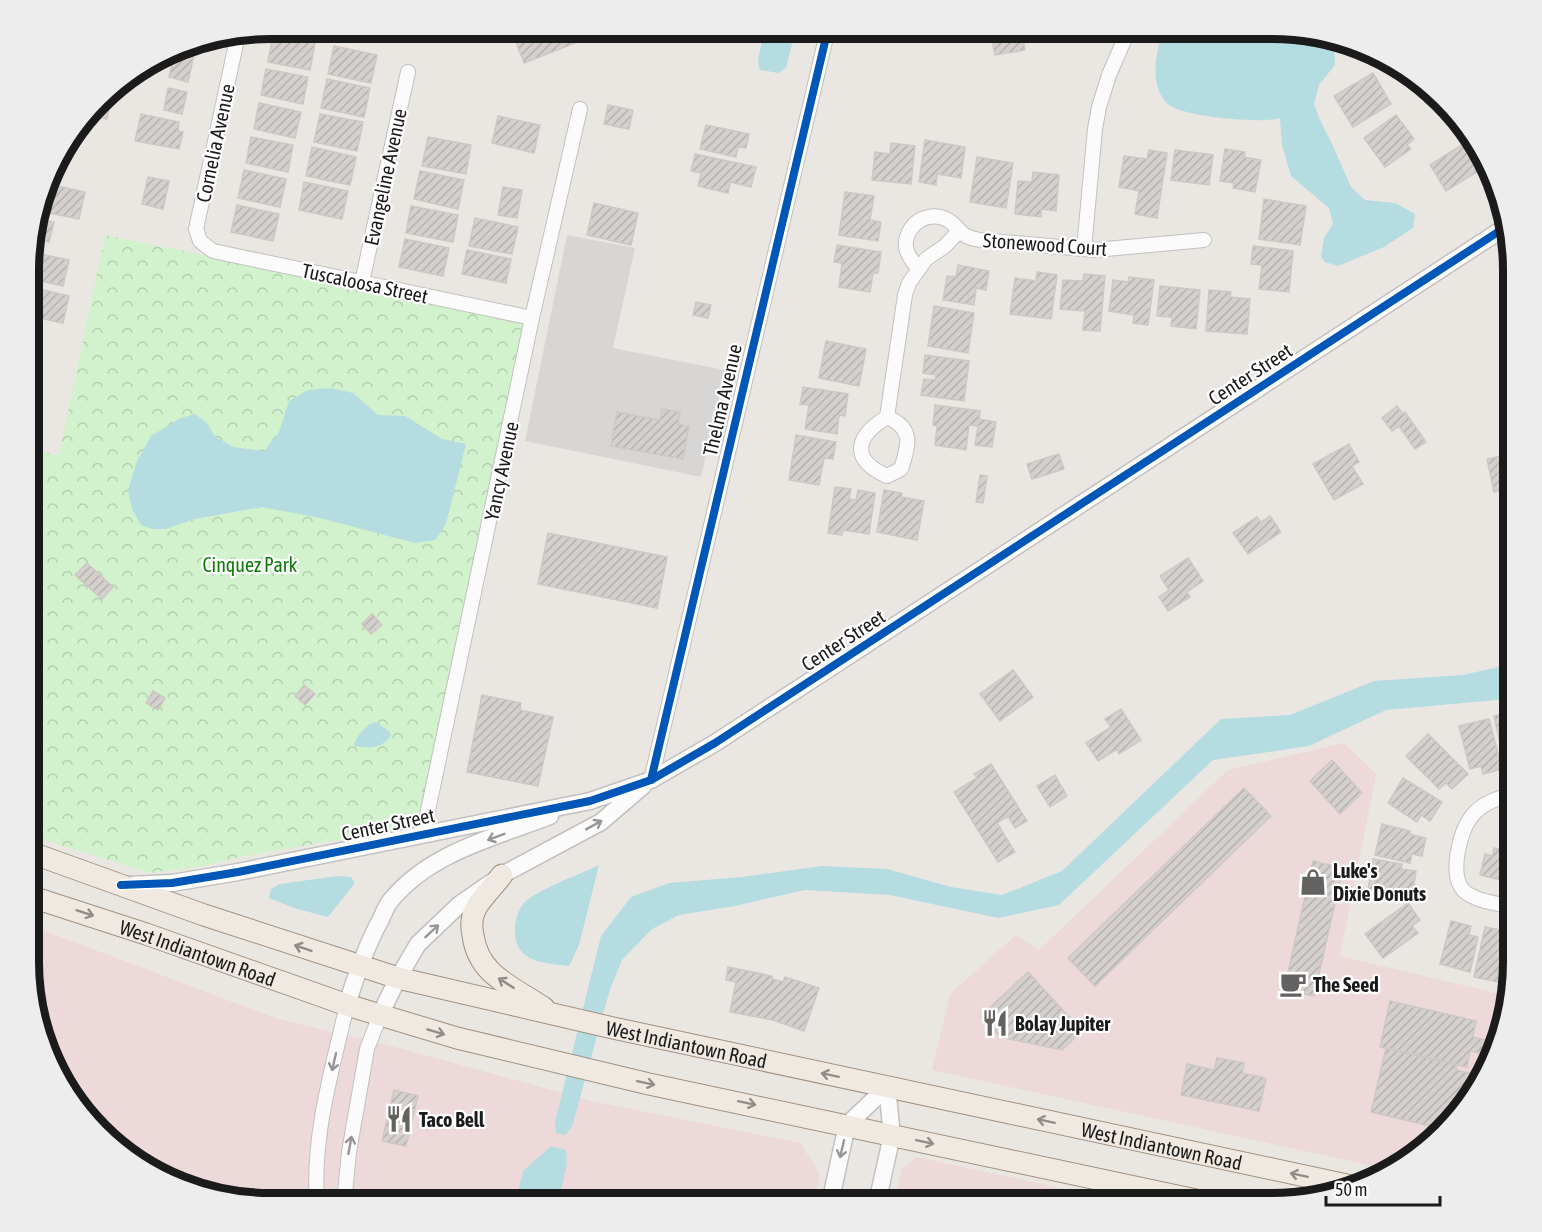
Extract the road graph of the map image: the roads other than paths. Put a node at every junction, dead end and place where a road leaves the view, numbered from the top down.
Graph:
1 (826, 39) edge
2 (1125, 39) edge
3 (236, 44) dead end
4 (408, 72) dead end
5 (580, 109) dead end
6 (959, 231) junction
7 (1500, 231) edge
8 (1204, 240) dead end
9 (200, 241) joint
10 (1084, 249) junction
11 (918, 268) junction
12 (362, 282) junction
13 (532, 318) junction
14 (887, 417) dead end
15 (651, 780) junction
16 (1503, 798) edge
17 (590, 801) junction
18 (423, 834) junction
19 (39, 856) edge
20 (502, 875) junction
21 (121, 885) junction
22 (39, 899) edge
23 (1503, 905) edge
24 (358, 966) junction
25 (398, 978) junction
26 (347, 1005) junction
27 (380, 1015) junction
28 (563, 1017) junction
29 (887, 1087) junction
30 (847, 1125) junction
31 (892, 1135) junction
32 (1338, 1183) edge
33 (316, 1193) edge
34 (345, 1193) edge
35 (832, 1193) edge
36 (879, 1193) edge
37 (1163, 1193) edge

1 - 15 street, Thelma Avenue
2 - 10 street
3 - 9 street, Cornelia Avenue
4 - 12 street, Evangeline Avenue
5 - 13 street, Yancy Avenue
6 - 10 street, Stonewood Court
6 - 11 street, Stonewood Court
6 - 11 street, Stonewood Court
7 - 15 street, Center Street
8 - 10 street, Stonewood Court
9 - 12 street, Tuscaloosa Street
11 - 14 street, Stonewood Court
12 - 13 street, Tuscaloosa Street
13 - 18 street, Yancy Avenue
15 - 17 street, Center Street
20 -> 15 street, Center Street
16 - 23 street
17 - 18 street, Center Street
17 -> 24 street
18 - 21 street, Center Street
19 - 21 main road, West Indiantown Road
25 -> 20 street, Center Street
28 -> 20 main road
24 -> 21 main road, West Indiantown Road
22 -> 26 main road, West Indiantown Road
24 - 25 main road, West Indiantown Road
24 - 26 street
25 - 27 street, Center Street
25 - 28 main road, West Indiantown Road
26 - 27 main road, West Indiantown Road
26 -> 33 street
27 -> 30 main road, West Indiantown Road
34 -> 27 street, Center Street
29 -> 28 main road, West Indiantown Road
29 - 30 street
29 - 31 street
32 -> 29 main road, West Indiantown Road
30 - 31 main road, West Indiantown Road
30 -> 35 street
31 - 36 street
31 -> 37 main road, West Indiantown Road

